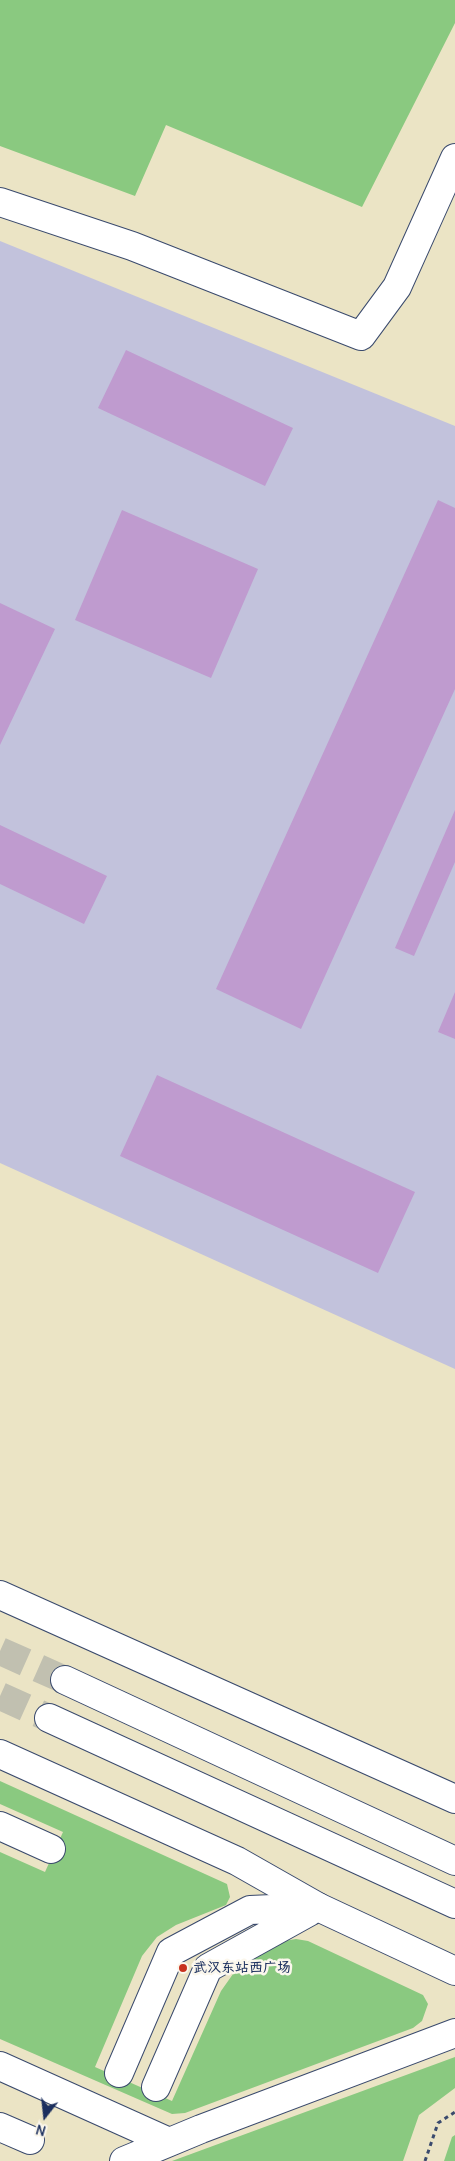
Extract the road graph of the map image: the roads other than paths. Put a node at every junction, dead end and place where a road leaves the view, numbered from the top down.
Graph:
1 (455, 158) edge
2 (0, 202) edge
3 (0, 1595) edge
4 (65, 1680) tunnel mouth
5 (48, 1718) tunnel mouth
6 (0, 1754) edge
7 (455, 1799) edge
8 (0, 1826) edge
9 (51, 1849) dead end
10 (455, 1861) edge
11 (455, 1904) edge
12 (318, 1908) junction
13 (455, 1971) edge
14 (455, 2033) edge
15 (0, 2066) edge
16 (119, 2073) dead end
17 (156, 2088) dead end
18 (0, 2127) edge
19 (30, 2140) dead end
20 (170, 2142) junction
21 (124, 2161) edge

1 - 2 main road
3 - 7 main road
4 - 10 main road
5 - 11 main road
6 - 12 main road
8 - 9 main road
12 - 13 main road
12 - 16 main road
12 - 17 main road
14 - 20 main road
15 - 20 main road
18 - 19 main road
20 - 21 main road

